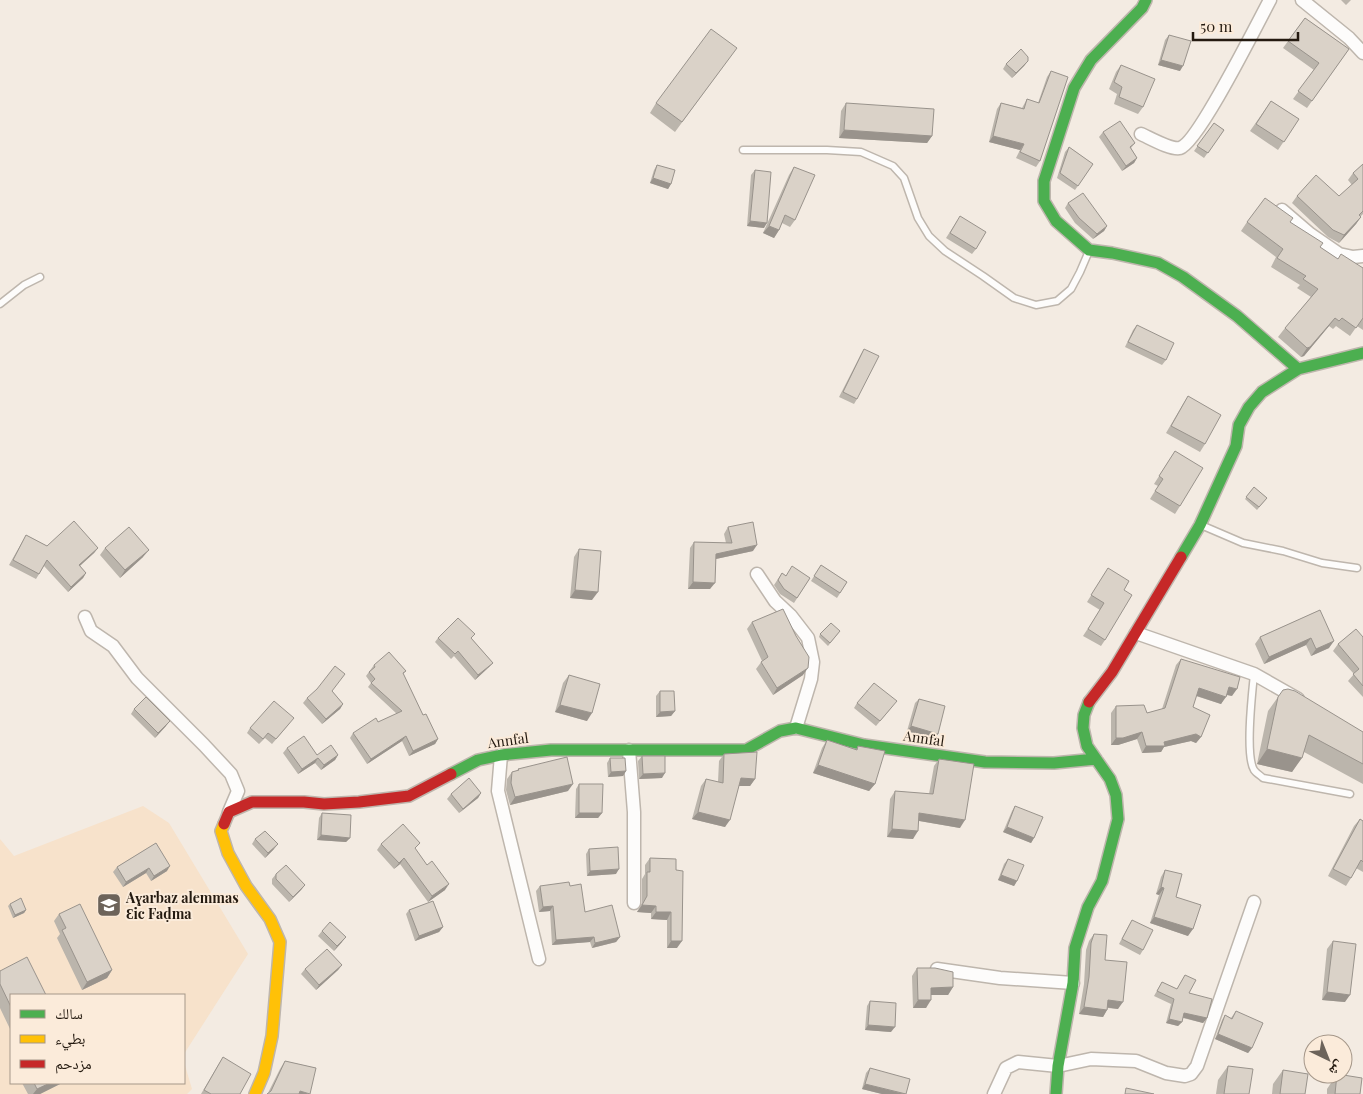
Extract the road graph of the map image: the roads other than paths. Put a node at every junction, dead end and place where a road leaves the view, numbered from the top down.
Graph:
1 (1146, 0) edge
2 (1270, 0) edge
3 (1302, 0) edge
4 (1363, 53) edge
5 (1141, 134) dead end
6 (744, 150) dead end
7 (1282, 210) edge
8 (1089, 250) junction
9 (1363, 256) edge
10 (40, 277) dead end
11 (0, 304) edge
12 (1363, 353) edge
13 (1298, 369) junction
14 (1200, 525) junction
15 (1356, 568) dead end
16 (757, 574) dead end
17 (85, 617) dead end
18 (1136, 633) junction
19 (1254, 674) junction
20 (1312, 708) edge
21 (796, 728) junction
22 (629, 750) junction
23 (501, 755) junction
24 (1096, 759) junction
25 (1350, 794) dead end
26 (229, 812) junction
27 (1254, 902) dead end
28 (634, 903) dead end
29 (539, 959) dead end
30 (935, 969) edge
31 (1074, 983) junction
32 (1058, 1066) junction
33 (255, 1094) edge
34 (994, 1094) edge
35 (1056, 1094) edge

1 - 8 street
2 - 5 street
3 - 4 street
6 - 8 lane
7 - 9 street
8 - 13 street
10 - 11 lane
12 - 13 street
13 - 14 street
14 - 15 lane
14 - 18 street
16 - 21 street
17 - 26 street
18 - 19 street
18 - 24 street
19 - 20 street
19 - 25 lane
21 - 22 street, Annfal
21 - 24 street, Annfal
22 - 23 street, Annfal
22 - 28 street
23 - 26 street, Annfal
23 - 29 street
24 - 31 street
26 - 33 street
27 - 32 street
30 - 31 street
31 - 32 street
32 - 34 street
32 - 35 street

